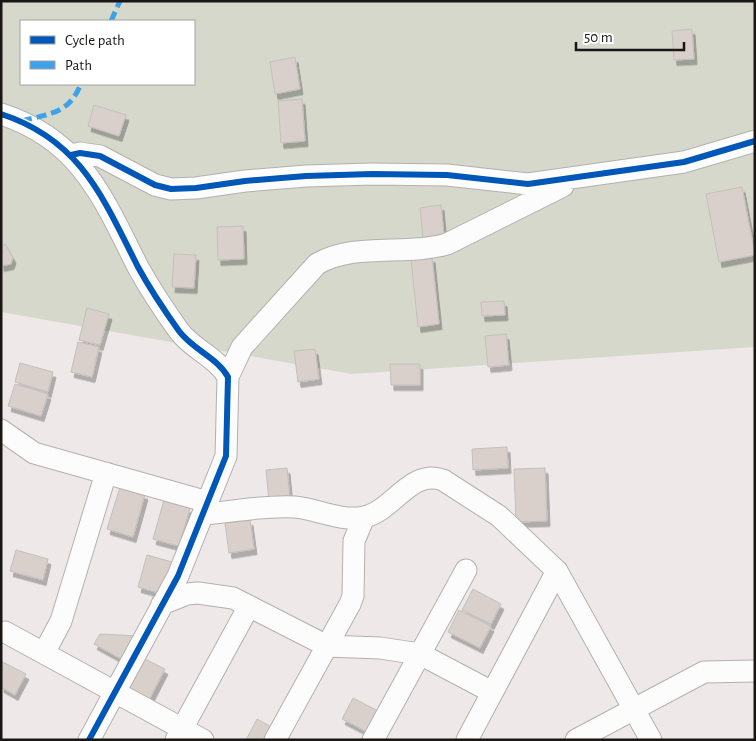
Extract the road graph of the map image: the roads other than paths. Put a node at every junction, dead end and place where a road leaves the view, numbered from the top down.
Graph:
1 (1, 114) edge
2 (755, 141) edge
3 (71, 155) junction
4 (579, 178) junction
5 (228, 377) junction
6 (1, 430) edge
7 (106, 474) junction
8 (205, 508) junction
9 (364, 517) junction
10 (466, 570) dead end
11 (557, 570) junction
12 (162, 604) junction
13 (249, 606) junction
14 (6, 632) dead end
15 (327, 646) junction
16 (44, 653) junction
17 (420, 654) junction
18 (755, 671) edge
19 (115, 692) junction
20 (492, 692) junction
21 (634, 709) junction
22 (179, 734) edge
23 (89, 740) edge
24 (202, 740) edge
25 (275, 740) edge
26 (373, 740) edge
27 (467, 740) edge
28 (576, 740) edge
29 (651, 740) edge

1 - 3 street
2 - 4 street
3 - 4 street
3 - 5 street
4 - 5 street
5 - 8 street
6 - 7 street
7 - 8 street
7 - 16 street
8 - 9 street
8 - 12 street
9 - 11 street
9 - 15 street
10 - 17 street
11 - 20 street
11 - 21 street
12 - 13 street
12 - 19 street
13 - 15 street
13 - 22 street
14 - 16 street
15 - 17 street
15 - 25 street
16 - 19 street
17 - 20 street
17 - 26 street
18 - 21 street
19 - 22 street
19 - 23 street
20 - 27 street
21 - 28 street
21 - 29 street
22 - 24 street

